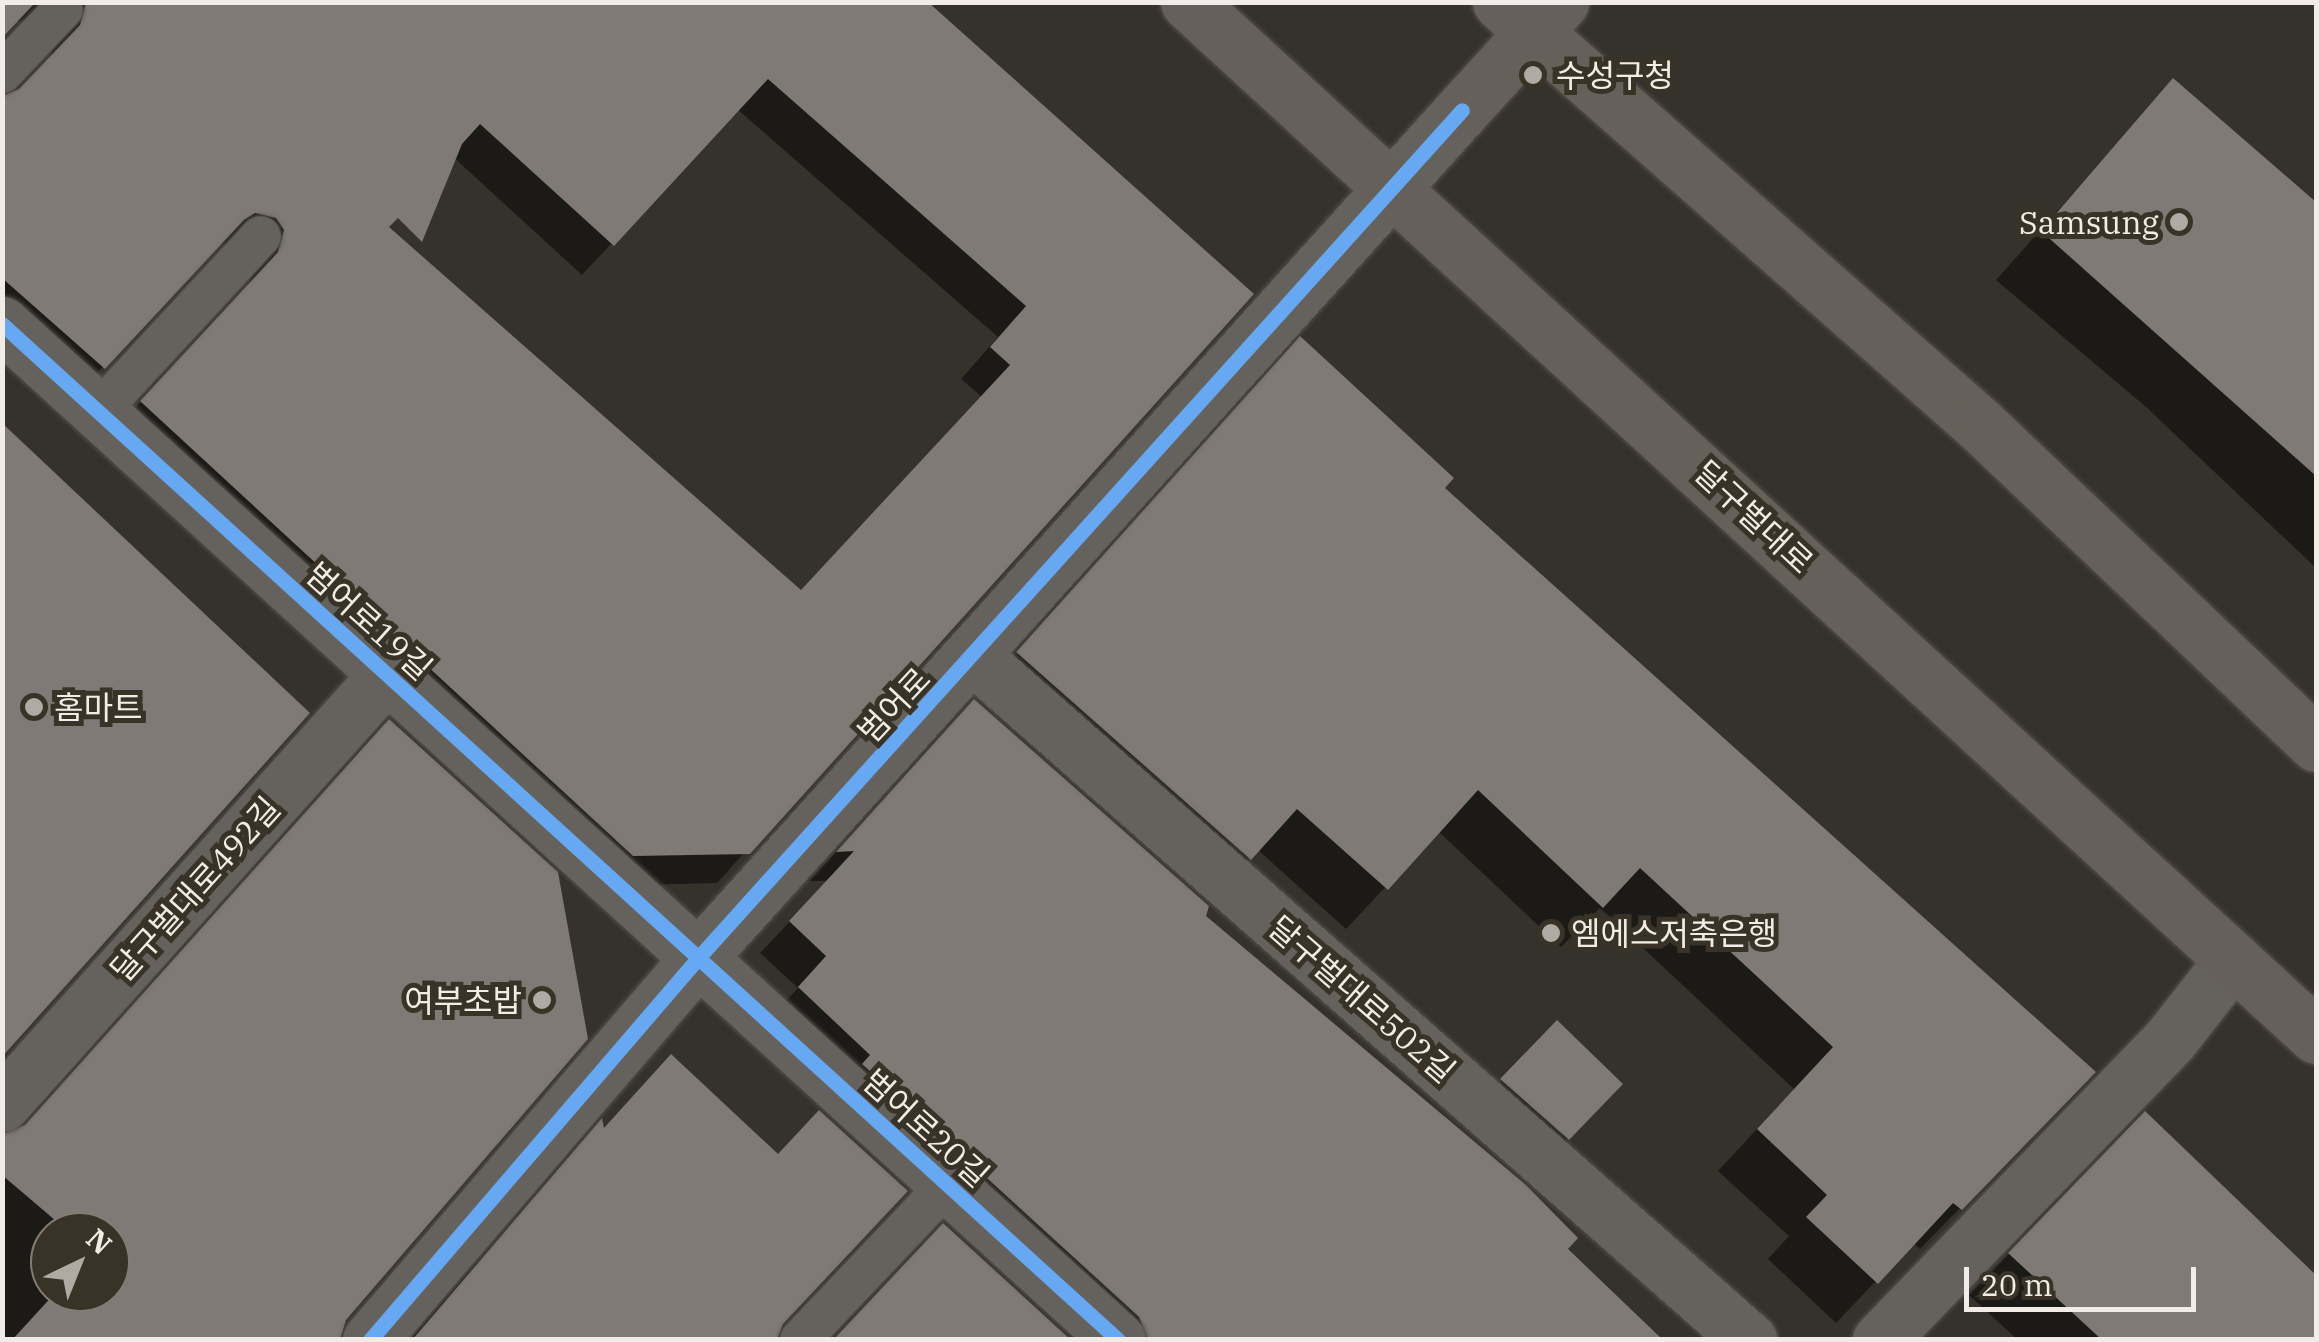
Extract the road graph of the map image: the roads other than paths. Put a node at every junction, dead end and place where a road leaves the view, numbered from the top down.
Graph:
1 (1188, 2) edge
2 (63, 9) dead end
3 (1532, 13) edge
4 (2, 73) edge
5 (1462, 110) joint
6 (1392, 186) junction
7 (261, 236) dead end
8 (13, 354) edge
9 (99, 411) junction
10 (975, 658) junction
11 (386, 674) junction
12 (2316, 744) edge
13 (698, 958) junction
14 (2234, 960) junction
15 (2316, 1036) edge
16 (2, 1104) edge
17 (948, 1185) junction
18 (370, 1340) edge
19 (800, 1340) edge
20 (1118, 1340) edge
21 (1749, 1340) edge
22 (1880, 1340) edge

1 - 6 main road, 달구벌대로
2 - 4 lane
3 - 5 main road, 범어로
3 - 12 main road
5 - 6 street, 범어로
6 - 10 street, 범어로
6 - 14 main road, 달구벌대로
7 - 9 lane
8 - 9 street, 범어로19길
9 - 11 street, 범어로19길
10 - 13 street, 범어로
10 - 21 street, 달구벌대로502길
11 - 13 street, 범어로19길
11 - 16 street, 달구벌대로492길
13 - 17 street, 범어로20길
13 - 18 street, 범어로
14 - 15 main road, 달구벌대로
14 - 22 street
17 - 19 lane, 범어로20길
17 - 20 street, 범어로20길

